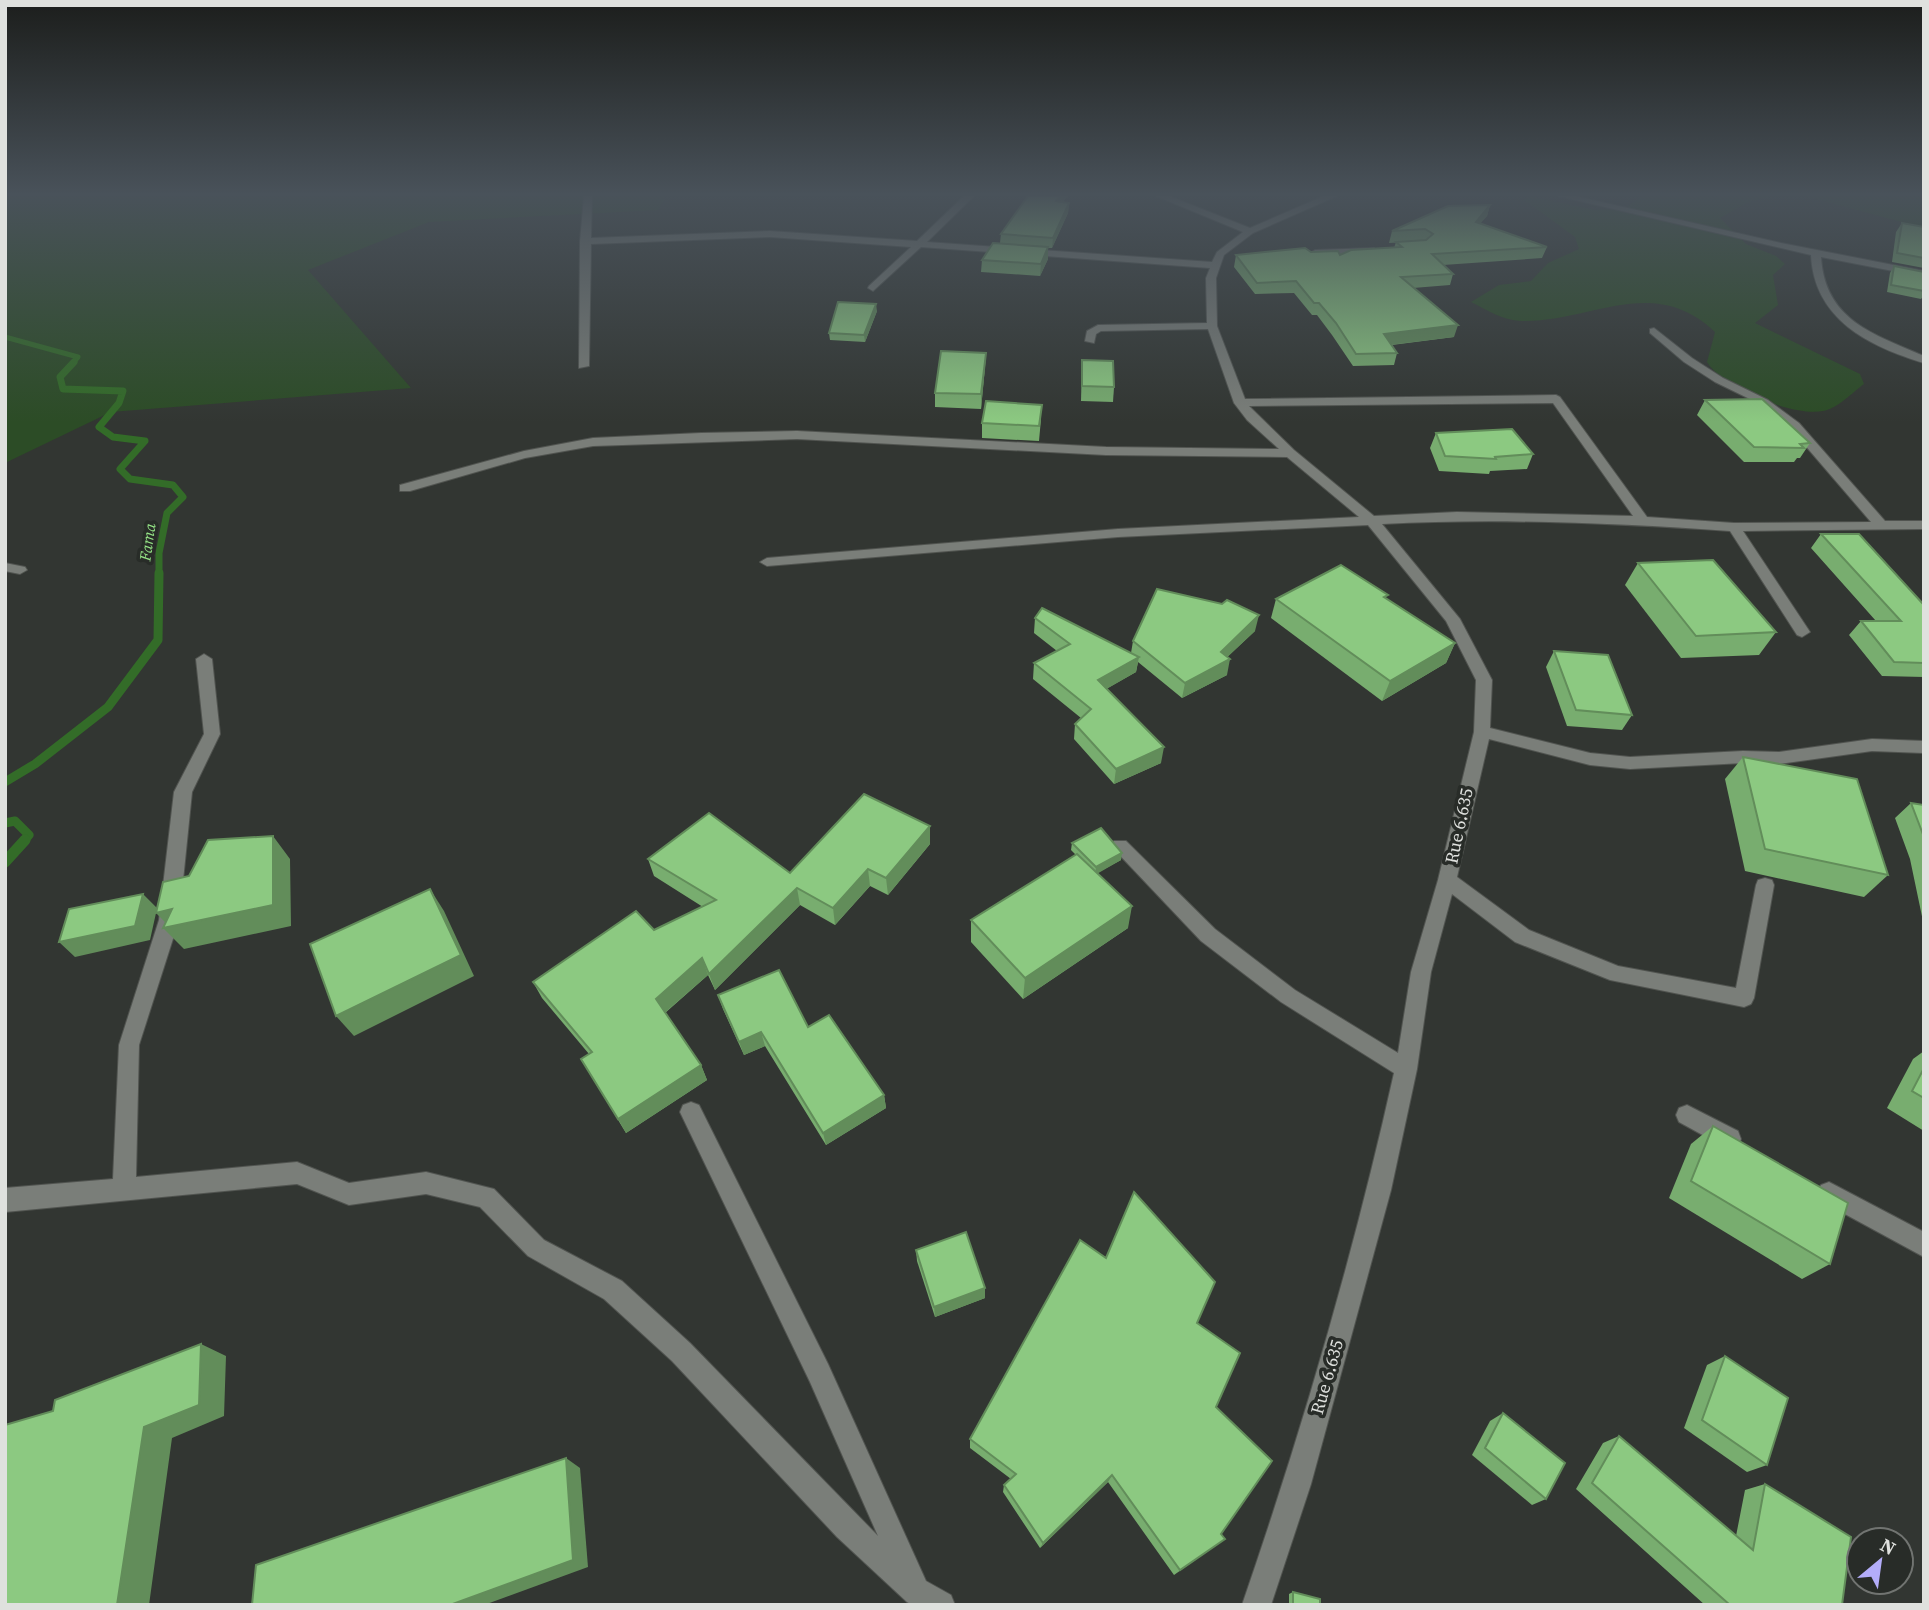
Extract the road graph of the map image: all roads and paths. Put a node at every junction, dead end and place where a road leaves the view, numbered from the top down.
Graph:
1 (585, 271) edge
2 (891, 271) edge
3 (1215, 271) edge
4 (1816, 271) edge
5 (873, 288) dead end
6 (1212, 326) junction
7 (1654, 331) dead end
8 (1090, 341) dead end
9 (1924, 360) edge
10 (583, 366) dead end
11 (1240, 403) junction
12 (1290, 453) junction
13 (405, 488) dead end
14 (1371, 520) junction
15 (1643, 521) junction
16 (1881, 525) junction
17 (1924, 526) edge
18 (1734, 527) junction
19 (767, 562) dead end
20 (1802, 632) dead end
21 (204, 659) dead end
22 (1482, 732) junction
23 (1924, 747) edge
24 (1120, 846) edge
25 (1447, 880) junction
26 (1765, 885) dead end
27 (1406, 1069) junction
28 (691, 1112) dead end
29 (1687, 1115) dead end
30 (1746, 1147) edge
31 (1805, 1180) edge
32 (124, 1188) junction
33 (5, 1200) edge
34 (1924, 1245) edge
35 (917, 1592) junction
36 (941, 1605) edge
37 (1256, 1605) edge

1 - 10 street
2 - 5 street
3 - 6 street, Rue 6.635
4 - 9 street
6 - 8 street
6 - 11 street, Rue 6.635
7 - 16 street
11 - 12 street, Rue 6.635
11 - 15 street
12 - 13 street
12 - 14 street, Rue 6.635
14 - 15 street
14 - 19 street
14 - 22 street, Rue 6.635
15 - 18 street
16 - 17 street
16 - 18 street
18 - 20 street
21 - 32 street
22 - 23 street
22 - 25 street, Rue 6.635
24 - 27 street
25 - 26 street
25 - 27 street, Rue 6.635
27 - 37 street, Rue 6.635
28 - 35 street
29 - 30 street
31 - 34 street
32 - 33 street
32 - 35 street
35 - 36 street

